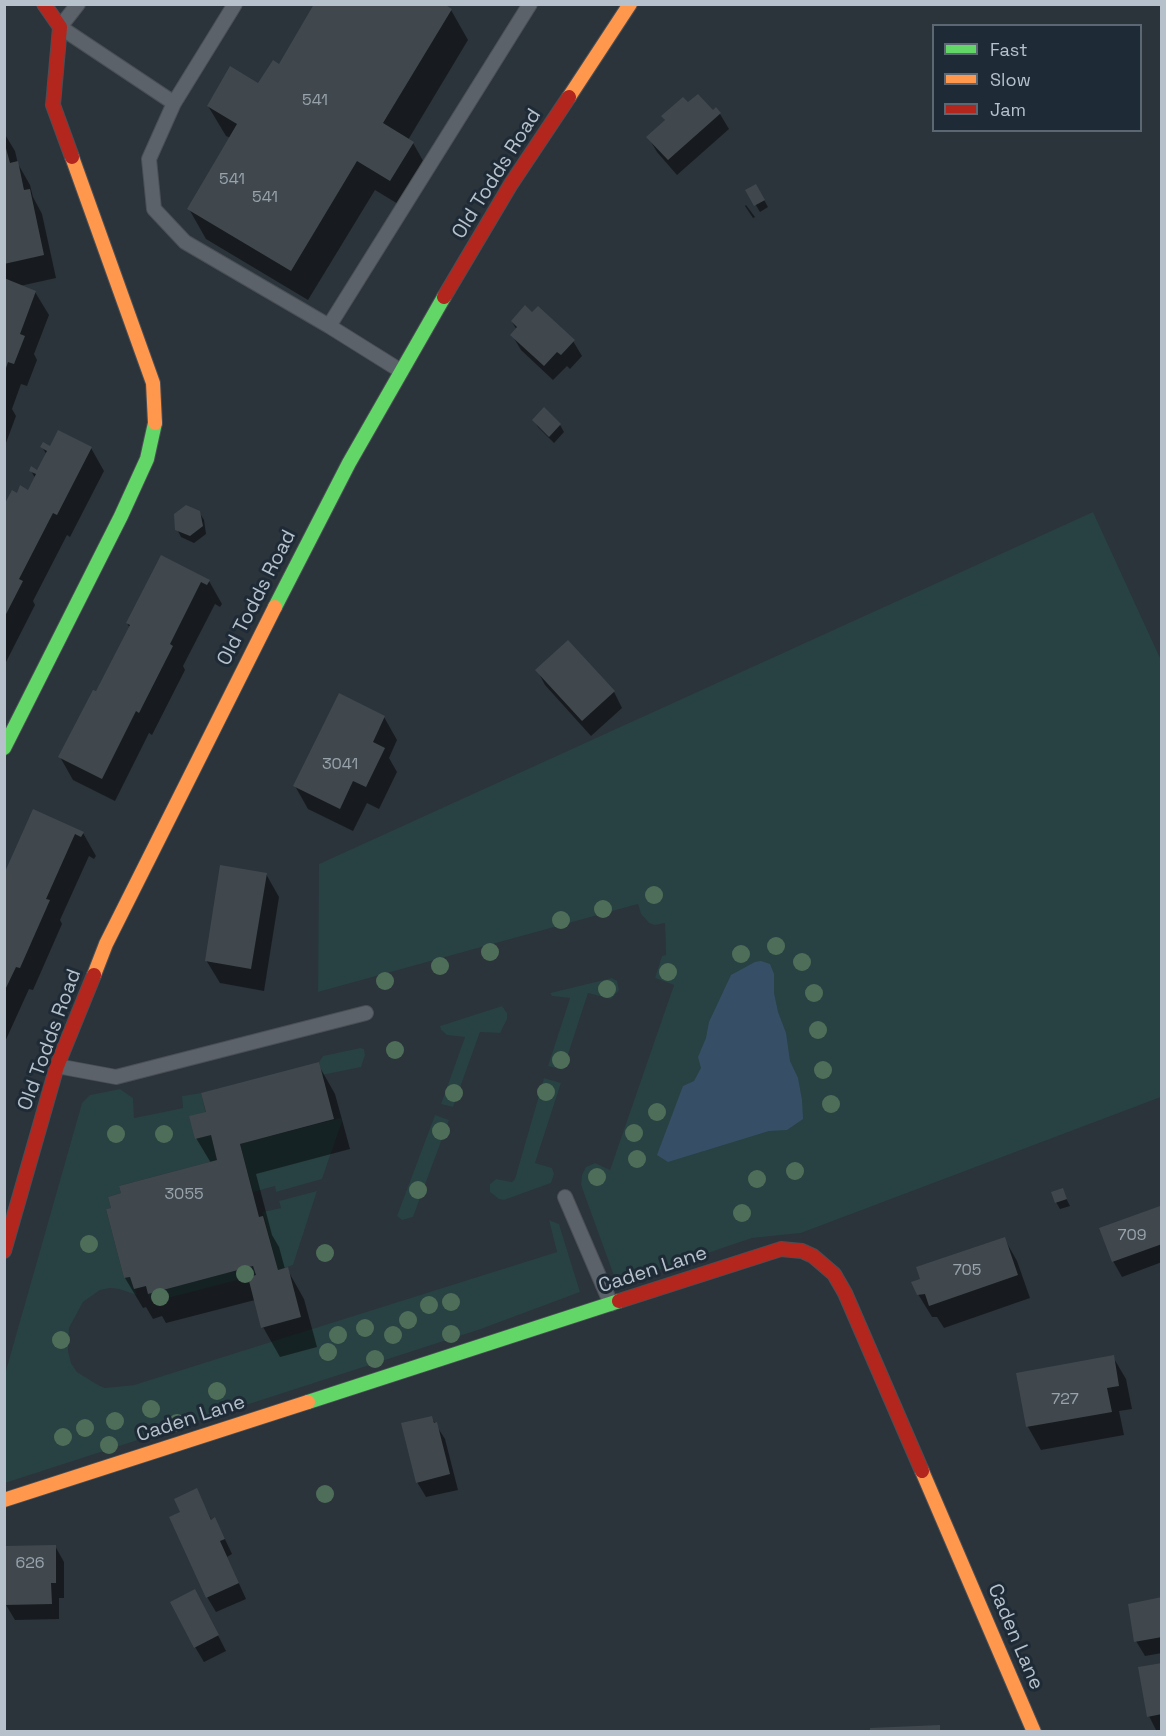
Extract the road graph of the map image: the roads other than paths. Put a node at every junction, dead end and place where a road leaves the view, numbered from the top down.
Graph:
1 (44, 4) edge
2 (78, 4) edge
3 (235, 4) edge
4 (530, 4) edge
5 (630, 4) edge
6 (60, 27) junction
7 (174, 104) junction
8 (329, 326) junction
9 (400, 371) junction
10 (4, 747) edge
11 (366, 1013) dead end
12 (57, 1066) junction
13 (565, 1197) dead end
14 (4, 1251) edge
15 (611, 1304) junction
16 (4, 1500) edge
17 (1034, 1731) edge

1 - 6 street
2 - 6 lane
3 - 7 lane
4 - 8 lane
5 - 9 street, Old Todds Road
6 - 7 lane
6 - 10 street
7 - 8 lane
8 - 9 lane
9 - 12 street, Old Todds Road
11 - 12 lane
12 - 14 street, Old Todds Road
13 - 15 lane
15 - 16 street, Caden Lane
15 - 17 street, Caden Lane

